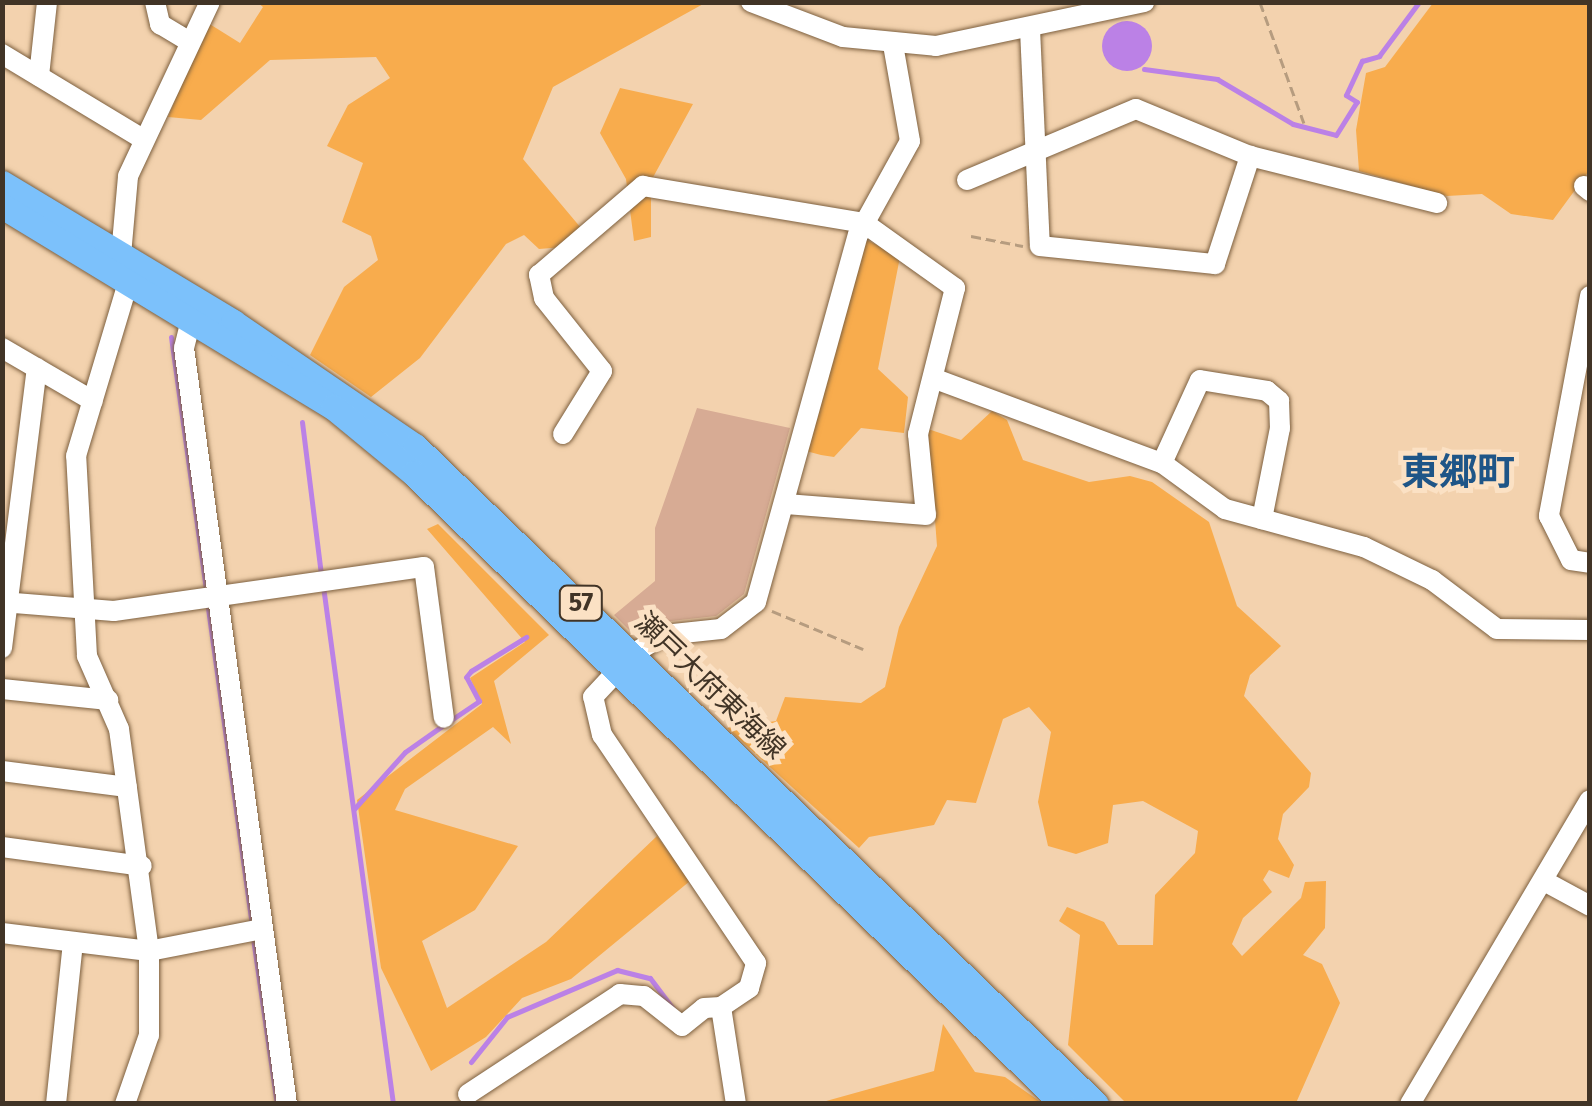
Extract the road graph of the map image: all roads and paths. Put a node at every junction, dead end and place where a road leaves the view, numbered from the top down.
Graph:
1 (47, 2) edge
2 (155, 2) edge
3 (210, 2) edge
4 (752, 2) edge
5 (1144, 2) edge
6 (1260, 2) edge
7 (1030, 30) junction
8 (190, 42) junction
9 (893, 46) junction
10 (2, 54) edge
11 (39, 76) junction
12 (1304, 123) dead end
13 (143, 139) junction
14 (1037, 150) junction
15 (1250, 156) junction
16 (968, 180) dead end
17 (2, 183) edge
18 (1437, 203) dead end
19 (2, 206) edge
20 (864, 223) junction
21 (971, 236) dead end
22 (1040, 246) junction
23 (122, 255) junction
24 (128, 283) junction
25 (1590, 296) edge
26 (192, 320) junction
27 (2, 348) edge
28 (37, 368) junction
29 (932, 378) junction
30 (93, 401) junction
31 (563, 434) dead end
32 (1162, 463) junction
33 (786, 504) junction
34 (1262, 519) junction
35 (1590, 562) edge
36 (215, 594) junction
37 (6, 603) edge
38 (754, 603) junction
39 (85, 612) junction
40 (1590, 630) edge
41 (2, 648) edge
42 (862, 649) dead end
43 (626, 660) junction
44 (2, 689) edge
45 (108, 700) junction
46 (444, 718) dead end
47 (2, 771) edge
48 (127, 786) junction
49 (1590, 800) edge
50 (2, 847) edge
51 (142, 866) junction
52 (1544, 881) junction
53 (1590, 906) edge
54 (262, 929) junction
55 (2, 933) edge
56 (74, 942) junction
57 (149, 952) junction
58 (720, 1007) junction
59 (468, 1094) dead end
60 (56, 1104) edge
61 (126, 1104) edge
62 (287, 1104) edge
63 (736, 1104) edge
64 (1063, 1104) edge
65 (1096, 1104) edge
66 (1410, 1104) edge

1 - 11 street
2 - 8 street
3 - 8 street
4 - 9 street
5 - 7 street
6 - 12 path
7 - 9 street
7 - 14 street
8 - 13 street
9 - 20 street
10 - 11 street
11 - 13 street
13 - 23 street
14 - 15 street
14 - 16 street
14 - 22 street
15 - 18 street
15 - 22 street
17 - 23 main road, 瀬戸大府東海線 / 57
19 - 24 main road, 瀬戸大府東海線 / 57
20 - 29 street
20 - 31 street
20 - 33 street
21 - 22 path
23 - 43 main road, 瀬戸大府東海線 / 57
24 - 26 main road, 瀬戸大府東海線 / 57
24 - 30 street
25 - 35 street
26 - 36 street
26 - 43 main road, 瀬戸大府東海線 / 57
27 - 28 street
28 - 30 street
28 - 37 street
29 - 32 street
29 - 33 street
30 - 39 street
32 - 34 street
32 - 34 street
33 - 38 street
34 - 40 street
36 - 39 street
36 - 46 street
36 - 54 street
37 - 39 street
37 - 41 street
38 - 42 path
38 - 43 street
39 - 45 street
43 - 58 street
43 - 64 main road, 瀬戸大府東海線 / 57
43 - 65 main road, 瀬戸大府東海線 / 57
44 - 45 street
45 - 48 street
47 - 48 street
48 - 51 street
49 - 52 street
50 - 51 street
51 - 57 street
52 - 53 street
52 - 66 street
54 - 57 street
54 - 62 street
55 - 56 street
56 - 57 street
56 - 60 street
57 - 61 street
58 - 59 street
58 - 63 street

